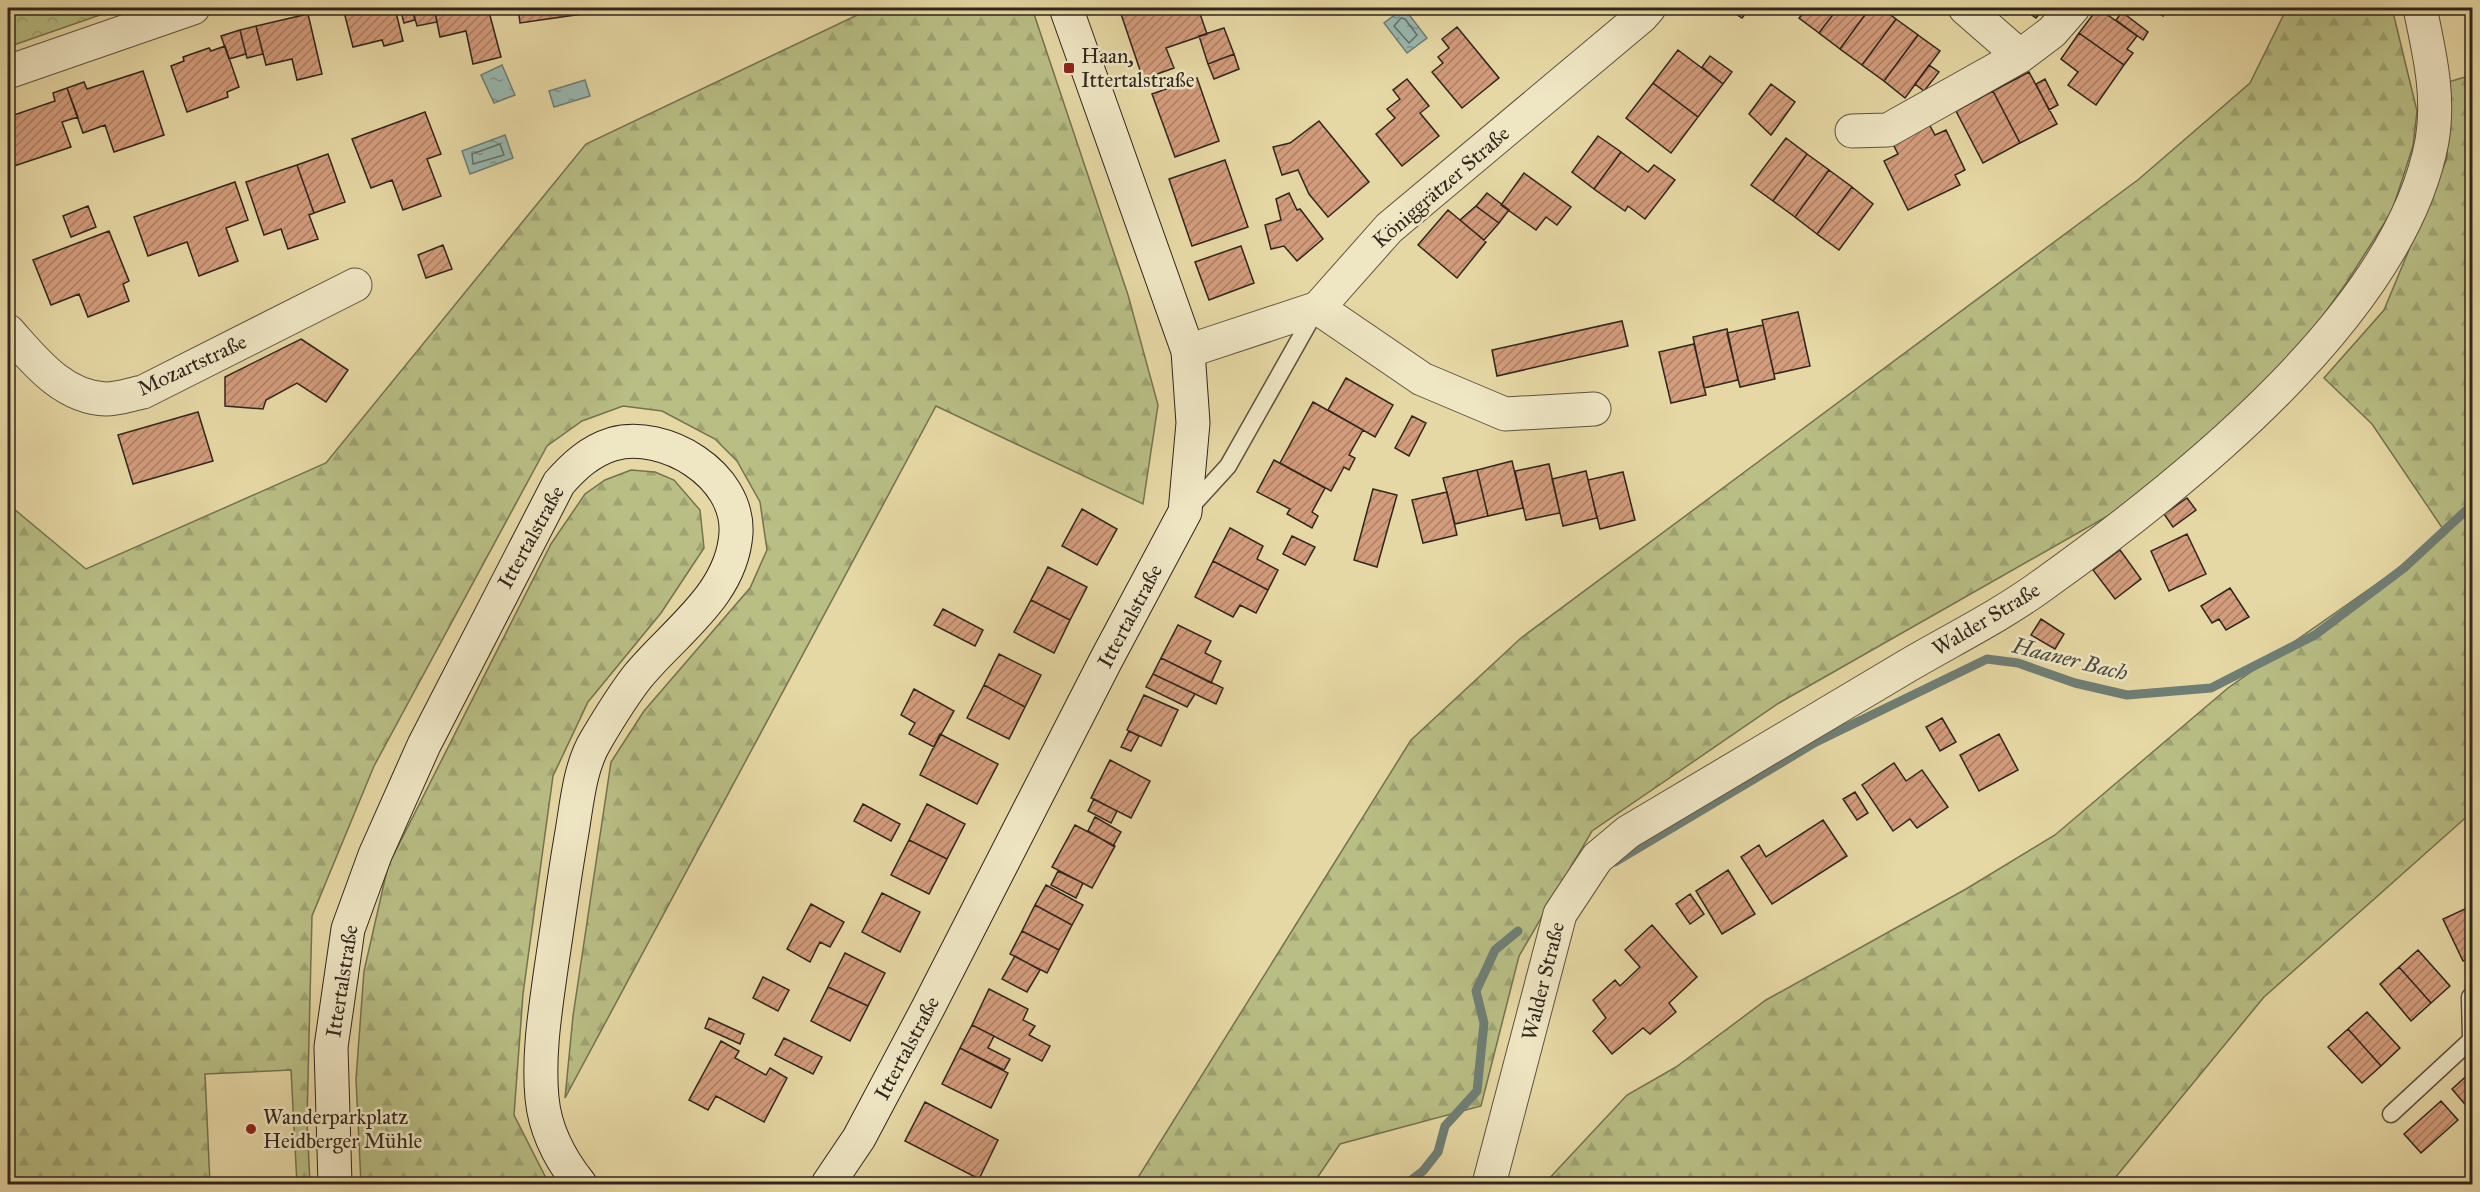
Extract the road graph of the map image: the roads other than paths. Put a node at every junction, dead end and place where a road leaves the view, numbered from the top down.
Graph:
1 (193, 8) edge
2 (1066, 8) edge
3 (1965, 8) edge
4 (2073, 8) edge
5 (2420, 8) edge
6 (1642, 10) edge
7 (2020, 56) junction
8 (8, 72) edge
9 (1852, 131) dead end
10 (355, 285) dead end
11 (1318, 308) junction
12 (8, 331) edge
13 (1188, 351) junction
14 (1593, 409) dead end
15 (1185, 512) junction
16 (2472, 995) edge
17 (2391, 1114) dead end
18 (336, 1185) edge
19 (580, 1185) edge
20 (828, 1185) edge
21 (1489, 1185) edge

1 - 8 street
2 - 13 street, Ittertalstraße
3 - 7 street
4 - 7 street
5 - 21 street, Walder Straße
6 - 11 street, Königgrätzer Straße
7 - 9 street
10 - 12 street, Mozartstraße
11 - 13 street
11 - 14 street
11 - 15 lane
13 - 15 street, Ittertalstraße
15 - 20 street, Ittertalstraße
16 - 17 lane
18 - 19 street, Ittertalstraße

